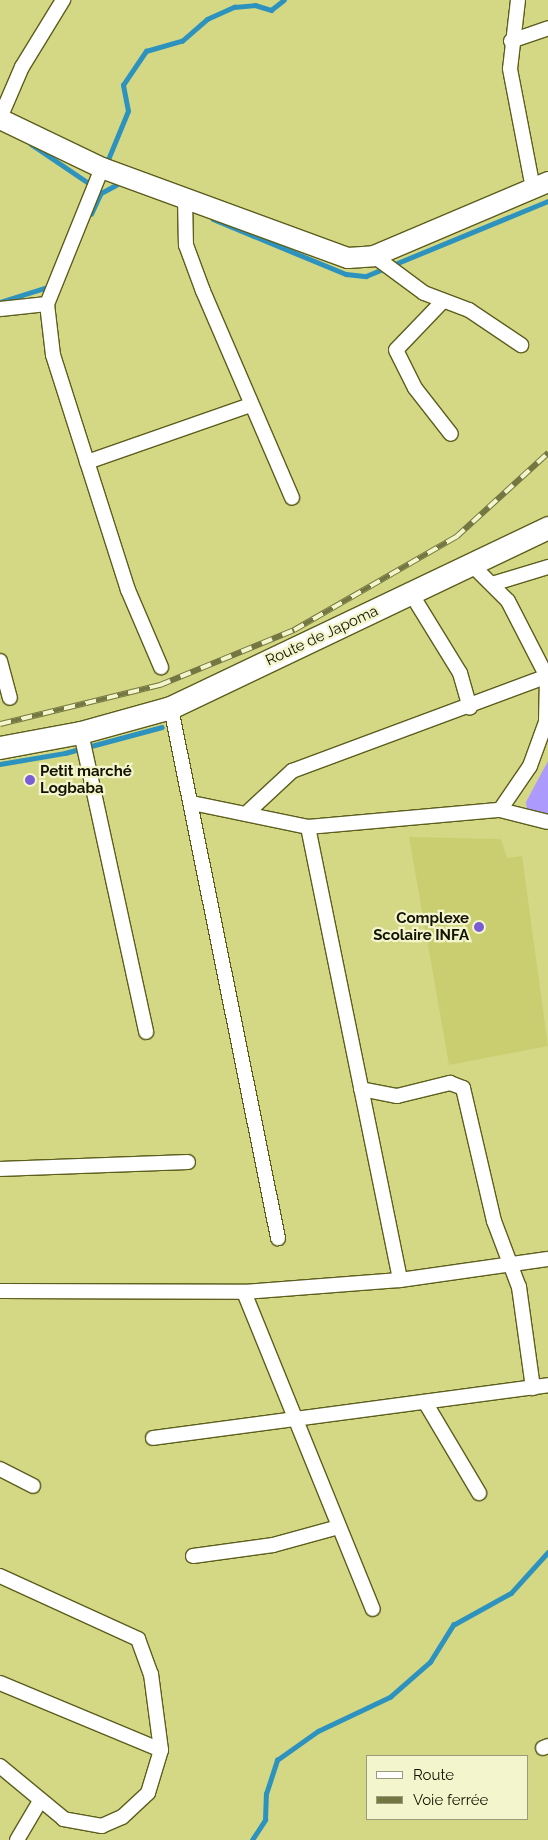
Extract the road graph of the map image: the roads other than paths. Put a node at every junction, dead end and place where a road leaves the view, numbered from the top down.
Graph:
1 (63, 0) edge
2 (518, 0) edge
3 (548, 28) edge
4 (511, 41) junction
5 (0, 118) edge
6 (102, 168) junction
7 (540, 185) edge
8 (185, 199) junction
9 (374, 256) junction
10 (442, 302) junction
11 (47, 304) junction
12 (0, 309) edge
13 (521, 345) dead end
14 (251, 405) junction
15 (452, 434) dead end
16 (87, 462) junction
17 (292, 498) dead end
18 (548, 528) edge
19 (473, 566) junction
20 (548, 568) edge
21 (492, 584) junction
22 (412, 595) junction
23 (0, 661) edge
24 (161, 667) dead end
25 (548, 676) edge
26 (10, 698) dead end
27 (171, 708) junction
28 (470, 708) junction
29 (81, 733) junction
30 (0, 748) edge
31 (192, 803) junction
32 (500, 810) junction
33 (249, 811) junction
34 (548, 822) edge
35 (308, 827) junction
36 (146, 1032) dead end
37 (361, 1090) junction
38 (188, 1162) dead end
39 (0, 1169) edge
40 (278, 1238) dead end
41 (548, 1259) edge
42 (510, 1264) junction
43 (400, 1280) junction
44 (0, 1292) edge
45 (244, 1292) junction
46 (548, 1385) edge
47 (533, 1388) junction
48 (425, 1402) junction
49 (295, 1416) junction
50 (153, 1438) dead end
51 (0, 1469) edge
52 (33, 1486) dead end
53 (479, 1493) dead end
54 (339, 1527) junction
55 (193, 1556) dead end
56 (0, 1576) edge
57 (373, 1609) dead end
58 (0, 1683) edge
59 (161, 1750) junction
60 (0, 1766) edge
61 (40, 1801) junction
62 (17, 1840) edge

1 - 5 street
2 - 4 street
3 - 4 street
4 - 7 street
5 - 6 main road
6 - 8 main road
6 - 11 street
7 - 9 main road
8 - 9 main road
8 - 14 street
9 - 10 street
10 - 13 street
10 - 15 street
11 - 12 street
11 - 16 street
14 - 16 street
14 - 17 street
16 - 24 street
18 - 19 main road, Route de Japoma
19 - 21 street
19 - 22 main road, Route de Japoma
20 - 21 street
21 - 25 street
22 - 27 main road, Route de Japoma
22 - 28 street
23 - 26 street
25 - 28 street
25 - 32 street
27 - 29 main road, Route de Japoma
27 - 31 street
28 - 33 street
29 - 30 main road, Route de Japoma
29 - 36 street
31 - 33 street
31 - 40 street
32 - 34 street
32 - 35 street
33 - 35 street
35 - 37 street
37 - 42 street
37 - 43 street
38 - 39 street
41 - 42 street
42 - 43 street
42 - 47 street
43 - 45 street
44 - 45 street
45 - 49 street
46 - 47 street
47 - 48 street
48 - 49 street
48 - 53 street
49 - 50 street
49 - 54 street
51 - 52 street
54 - 55 street
54 - 57 street
56 - 59 street
58 - 59 street
59 - 61 street
60 - 61 street
61 - 62 street

